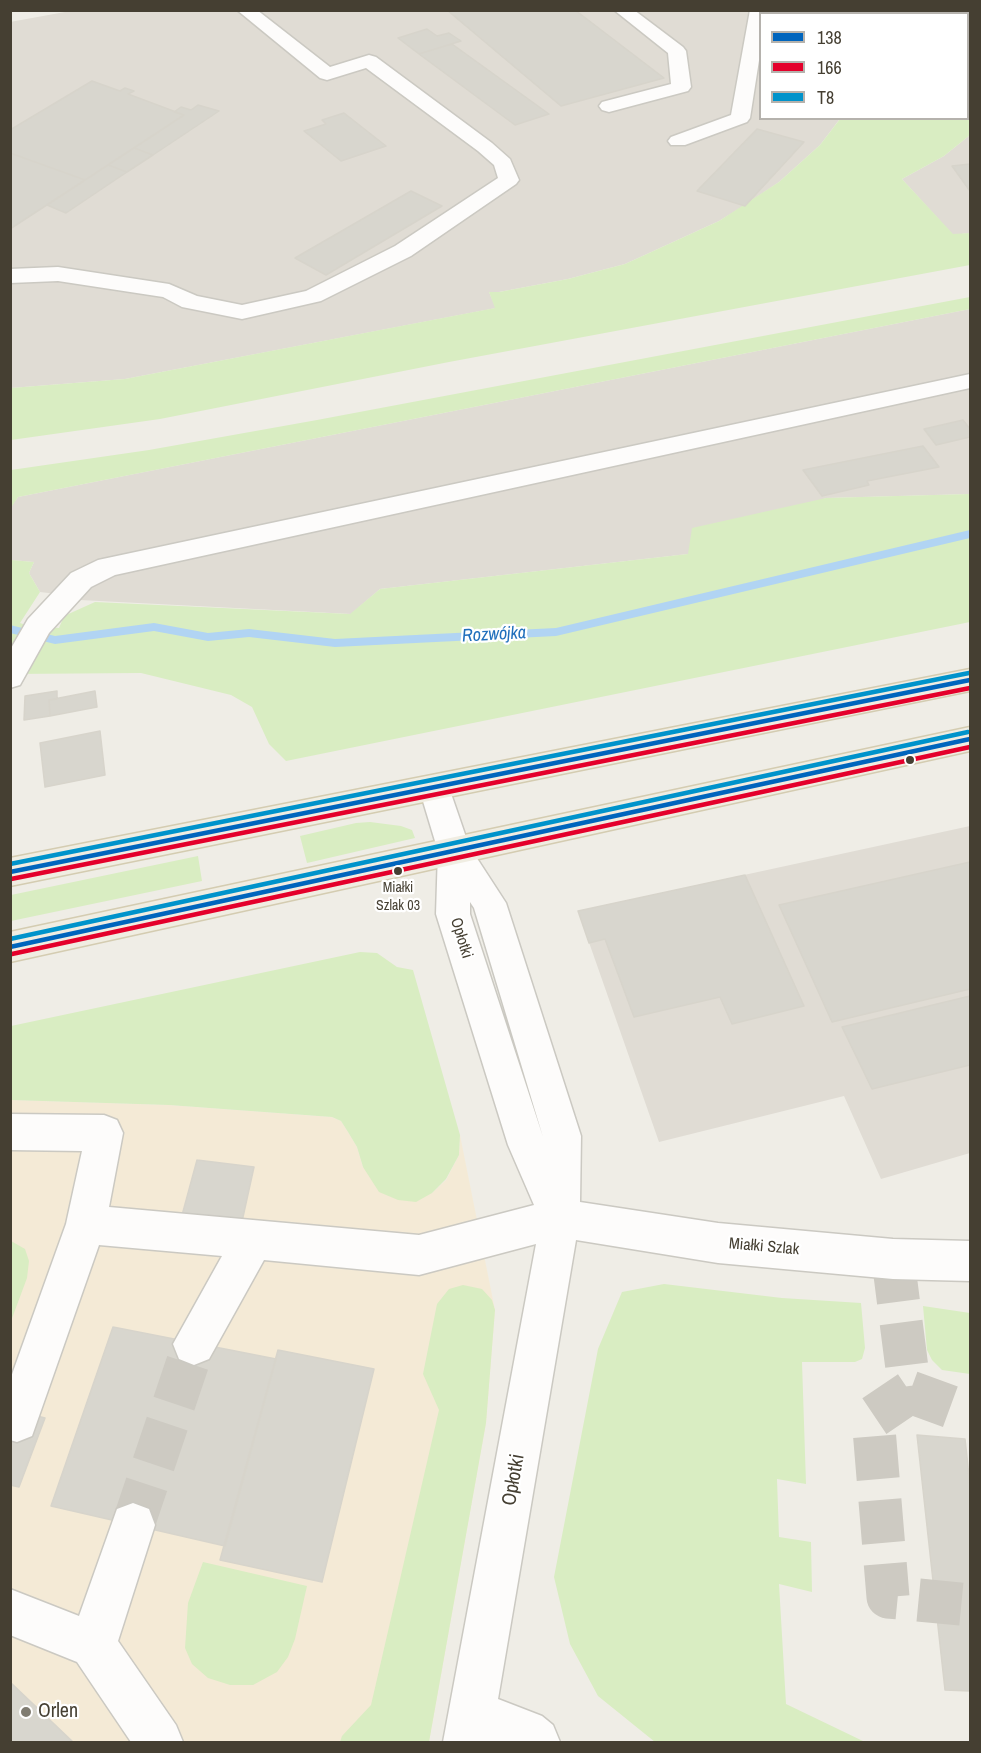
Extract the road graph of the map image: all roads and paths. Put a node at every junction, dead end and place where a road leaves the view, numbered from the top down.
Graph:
1 (245, 10) edge
2 (622, 10) edge
3 (759, 10) edge
4 (609, 106) dead end
5 (678, 141) dead end
6 (10, 276) edge
7 (970, 381) edge
8 (11, 676) edge
9 (970, 680) edge
10 (970, 739) edge
11 (435, 788) junction
12 (454, 850) junction
13 (10, 872) edge
14 (10, 947) edge
15 (10, 1132) edge
16 (560, 1218) junction
17 (86, 1224) junction
18 (253, 1241) junction
19 (970, 1261) edge
20 (194, 1344) tunnel mouth
21 (17, 1421) dead end
22 (133, 1525) tunnel mouth
23 (10, 1612) edge
24 (93, 1646) junction
25 (470, 1728) edge
26 (159, 1743) edge
27 (536, 1743) edge

1 - 6 street
2 - 4 street
3 - 5 street
7 - 8 street
9 - 11 main road
10 - 12 main road
11 - 12 street, Opłotki
11 - 13 main road
12 - 14 main road
12 - 16 street, Opłotki
15 - 17 street
16 - 18 street
16 - 19 street, Miałki Szlak
16 - 25 street, Opłotki
17 - 18 street
17 - 21 street
18 - 20 street
22 - 24 street
23 - 24 street
24 - 26 street
25 - 27 street

